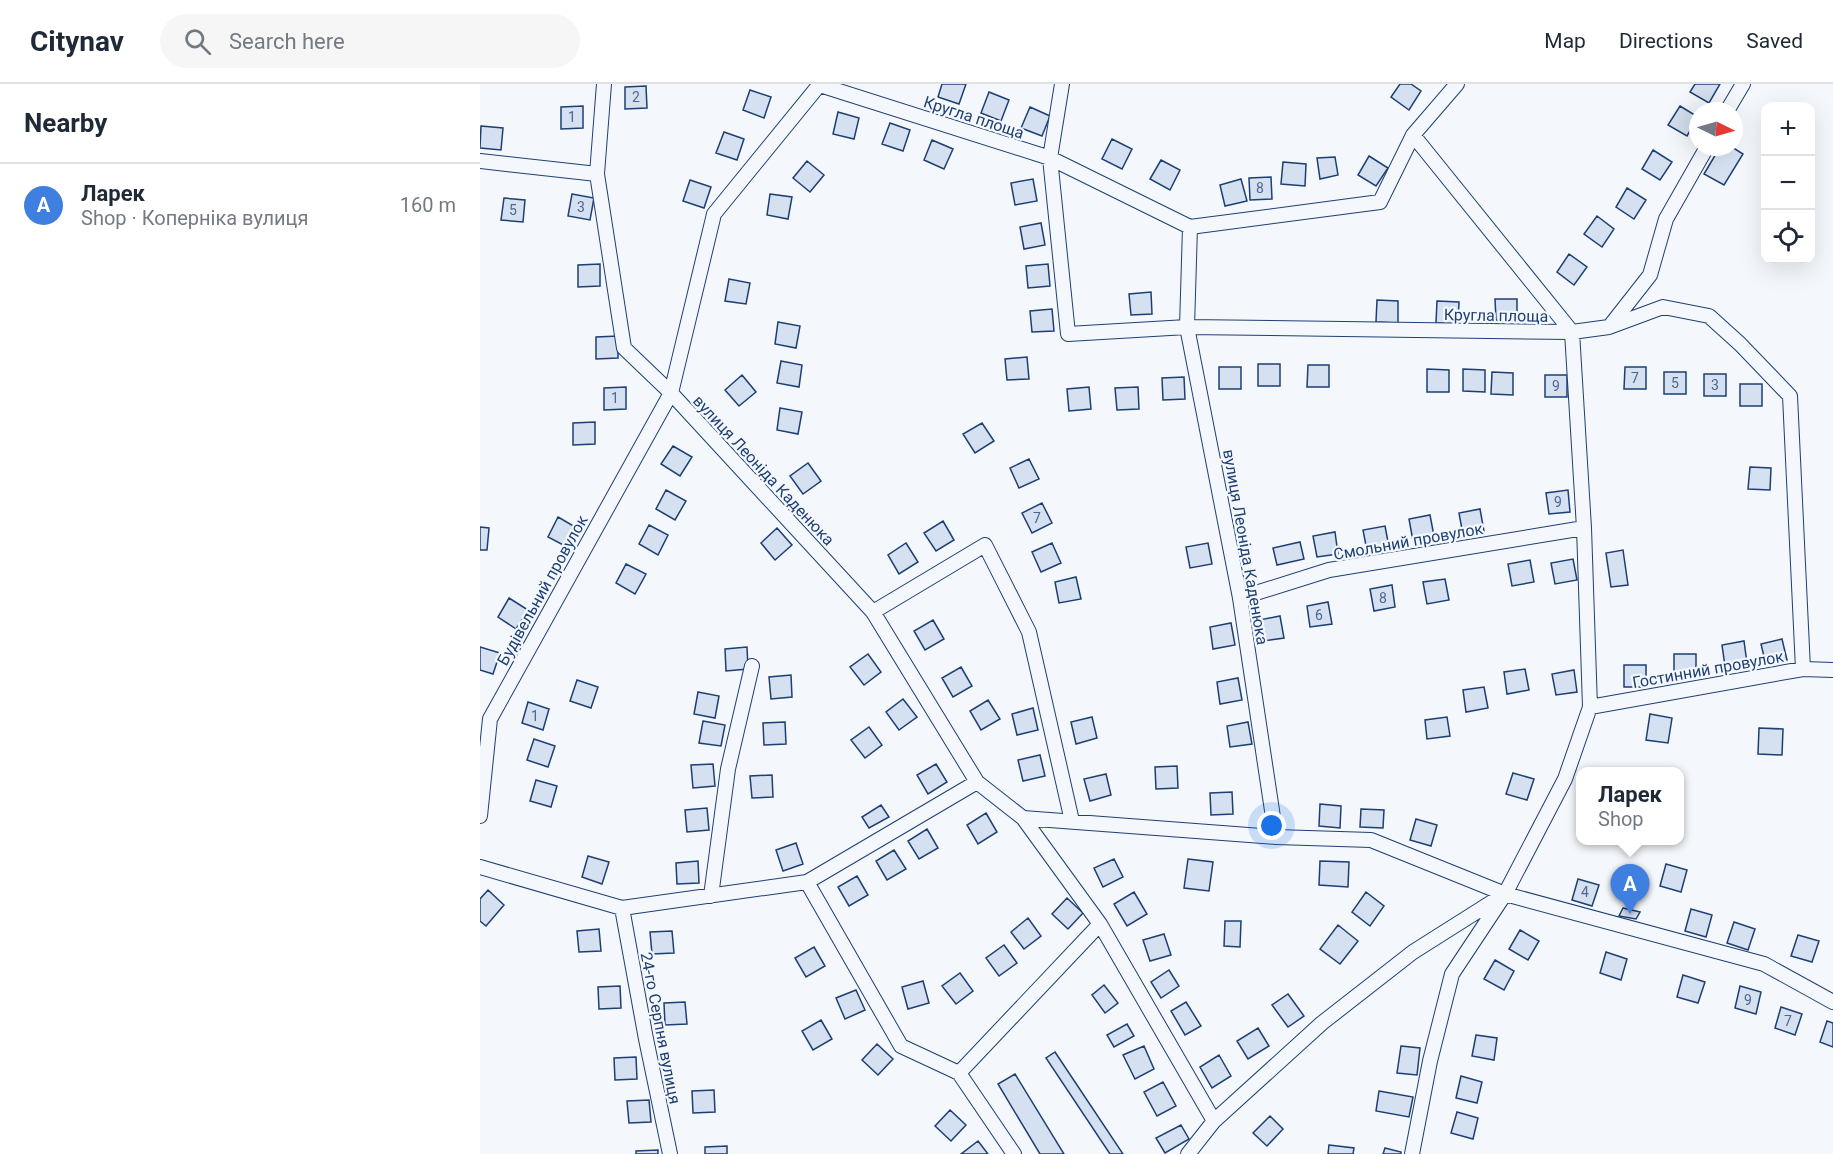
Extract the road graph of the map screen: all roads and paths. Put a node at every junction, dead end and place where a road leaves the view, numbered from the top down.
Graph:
1 (604, 84) edge
2 (1062, 84) edge
3 (1457, 84) edge
4 (1743, 84) edge
5 (820, 85) edge
6 (1732, 102) edge
7 (1413, 135) junction
8 (1702, 156) edge
9 (1050, 158) junction
10 (480, 161) edge
11 (597, 174) junction
12 (1190, 227) junction
13 (1187, 327) junction
14 (1609, 327) junction
15 (1572, 332) junction
16 (671, 393) junction
17 (1584, 528) junction
18 (1240, 598) junction
19 (873, 612) junction
20 (752, 666) dead end
21 (1803, 669) junction
22 (1833, 670) edge
23 (1590, 707) junction
24 (977, 782) junction
25 (480, 816) edge
26 (1023, 818) junction
27 (1072, 821) junction
28 (1276, 837) junction
29 (480, 867) edge
30 (807, 882) junction
31 (1505, 894) junction
32 (711, 896) junction
33 (622, 908) junction
34 (1100, 924) junction
35 (1833, 1002) edge
36 (959, 1073) junction
37 (1214, 1121) junction
38 (670, 1154) edge
39 (1014, 1154) edge
40 (1188, 1154) edge
41 (1412, 1154) edge

1 - 11 street
2 - 9 street
3 - 7 street
4 - 6 street
5 - 9 street, Кругла площа
5 - 16 street, вулиця Леоніда Каденюка
7 - 12 street
7 - 15 street
8 - 14 street
9 - 12 street, Кругла площа
9 - 13 street, Кругла площа
10 - 11 street
11 - 16 street
12 - 13 street, вулиця Леоніда Каденюка
13 - 15 street, Кругла площа
13 - 18 street, вулиця Леоніда Каденюка
14 - 15 street, Кругла площа
14 - 21 street, Кругла площа
15 - 17 street
16 - 19 street, вулиця Леоніда Каденюка
16 - 25 street, Будівельний провулок
17 - 18 street, Смольний провулок
17 - 23 street
18 - 28 street, вулиця Леоніда Каденюка
19 - 24 street, вулиця Леоніда Каденюка
19 - 27 street
20 - 32 street
21 - 22 street, Гостинний провулок
21 - 23 street, Гостинний провулок
23 - 31 street
24 - 26 street, вулиця Леоніда Каденюка
24 - 30 street
26 - 27 street
26 - 34 street, вулиця Леоніда Каденюка
27 - 28 street
28 - 31 street
29 - 33 street
30 - 32 street
30 - 36 street
31 - 35 street
31 - 37 street
31 - 41 street
32 - 33 street
33 - 38 street, 24-го Серпня вулиця
34 - 36 street
34 - 37 street, вулиця Леоніда Каденюка
36 - 39 street
37 - 40 street

